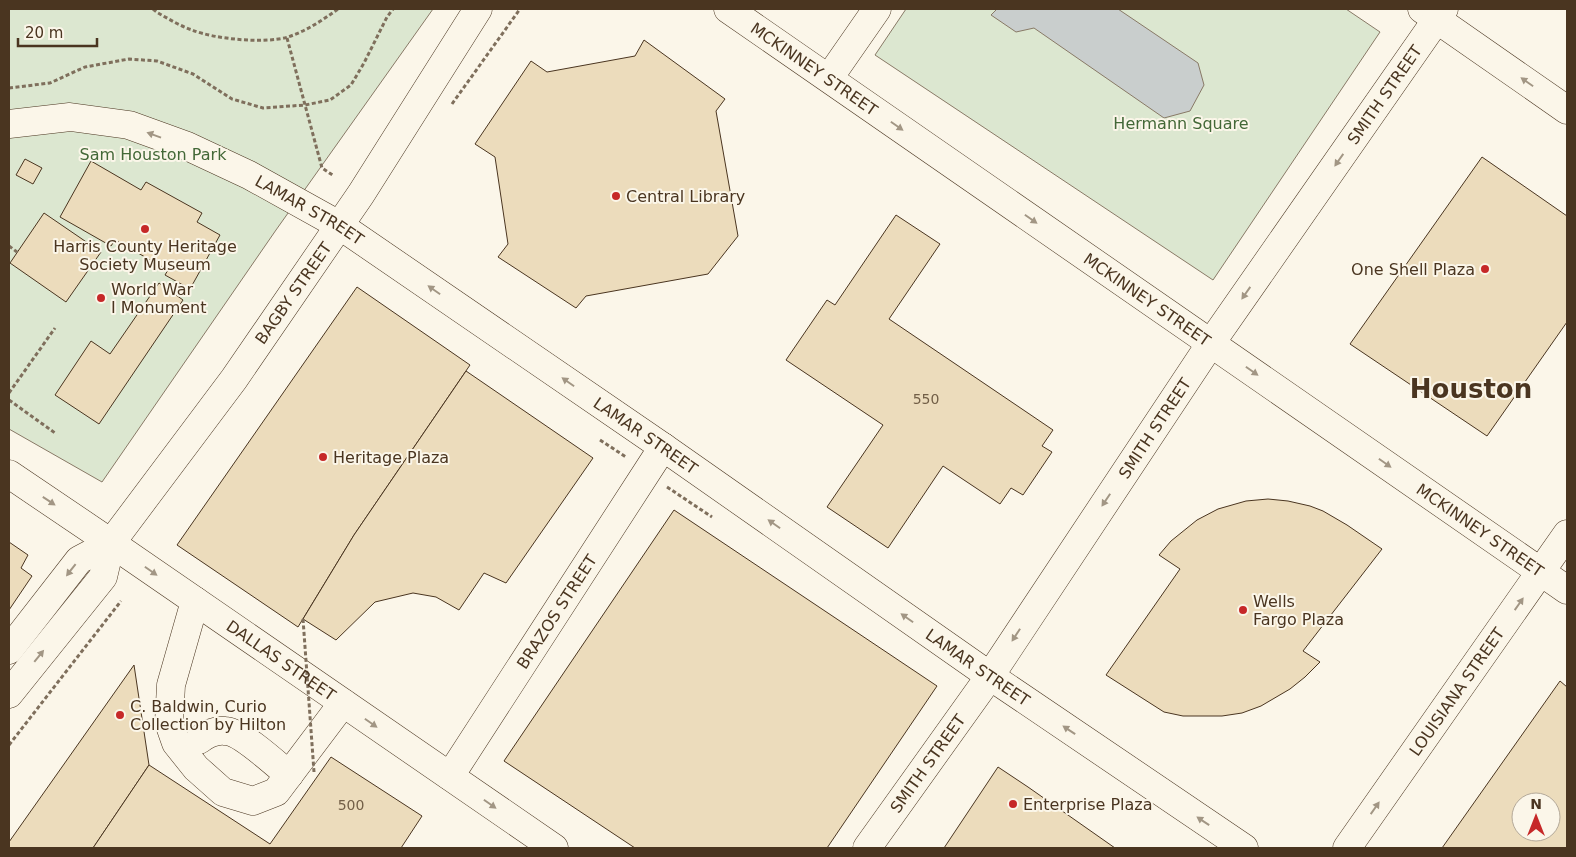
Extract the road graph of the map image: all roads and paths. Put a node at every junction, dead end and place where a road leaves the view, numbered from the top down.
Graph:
1 (153, 9) edge
2 (338, 9) edge
3 (393, 9) edge
4 (478, 9) edge
5 (728, 9) edge
6 (877, 9) edge
7 (1434, 12) edge
8 (287, 38) junction
9 (829, 78) junction
10 (9, 88) edge
11 (305, 105) junction
12 (1567, 110) edge
13 (9, 124) edge
14 (334, 176) dead end
15 (339, 225) junction
16 (9, 246) edge
17 (17, 252) dead end
18 (55, 328) dead end
19 (1211, 343) junction
20 (9, 392) edge
21 (9, 400) edge
22 (55, 433) dead end
23 (663, 447) junction
24 (9, 474) edge
25 (1567, 534) edge
26 (111, 543) junction
27 (1542, 572) junction
28 (1567, 590) edge
29 (126, 595) dead end
30 (195, 601) junction
31 (303, 619) dead end
32 (9, 650) edge
33 (990, 676) junction
34 (9, 694) edge
35 (343, 703) junction
36 (199, 740) dead end
37 (9, 745) edge
38 (302, 773) junction
39 (450, 776) junction
40 (554, 848) edge
41 (867, 848) edge
42 (1244, 848) edge
43 (1347, 848) edge

1 - 8 path
2 - 8 path
3 - 11 path
4 - 15 street, BAGBY STREET
5 - 9 street, MCKINNEY STREET
6 - 9 street
12 -> 7 street
7 -> 19 street, SMITH STREET
8 - 11 path
9 -> 19 street, MCKINNEY STREET
10 - 11 path
11 - 14 path
15 -> 13 street, LAMAR STREET
23 -> 15 street, LAMAR STREET
15 - 26 street, BAGBY STREET
16 - 17 path
18 - 20 path
19 -> 27 street, MCKINNEY STREET
19 -> 33 street, SMITH STREET
21 - 22 path
33 -> 23 street, LAMAR STREET
23 - 39 street, BRAZOS STREET
24 -> 26 street, DALLAS STREET
25 - 27 street, LOUISIANA STREET
26 -> 30 street, DALLAS STREET
26 -> 32 street
34 -> 26 street
27 - 28 street, MCKINNEY STREET
43 -> 27 street, LOUISIANA STREET
29 - 37 path
30 - 35 street, DALLAS STREET
30 - 38 street
31 - 38 path, bridge
33 - 41 street, SMITH STREET
42 -> 33 street, LAMAR STREET
35 - 38 street
35 -> 39 street, DALLAS STREET
36 - 38 street
39 -> 40 street, DALLAS STREET

